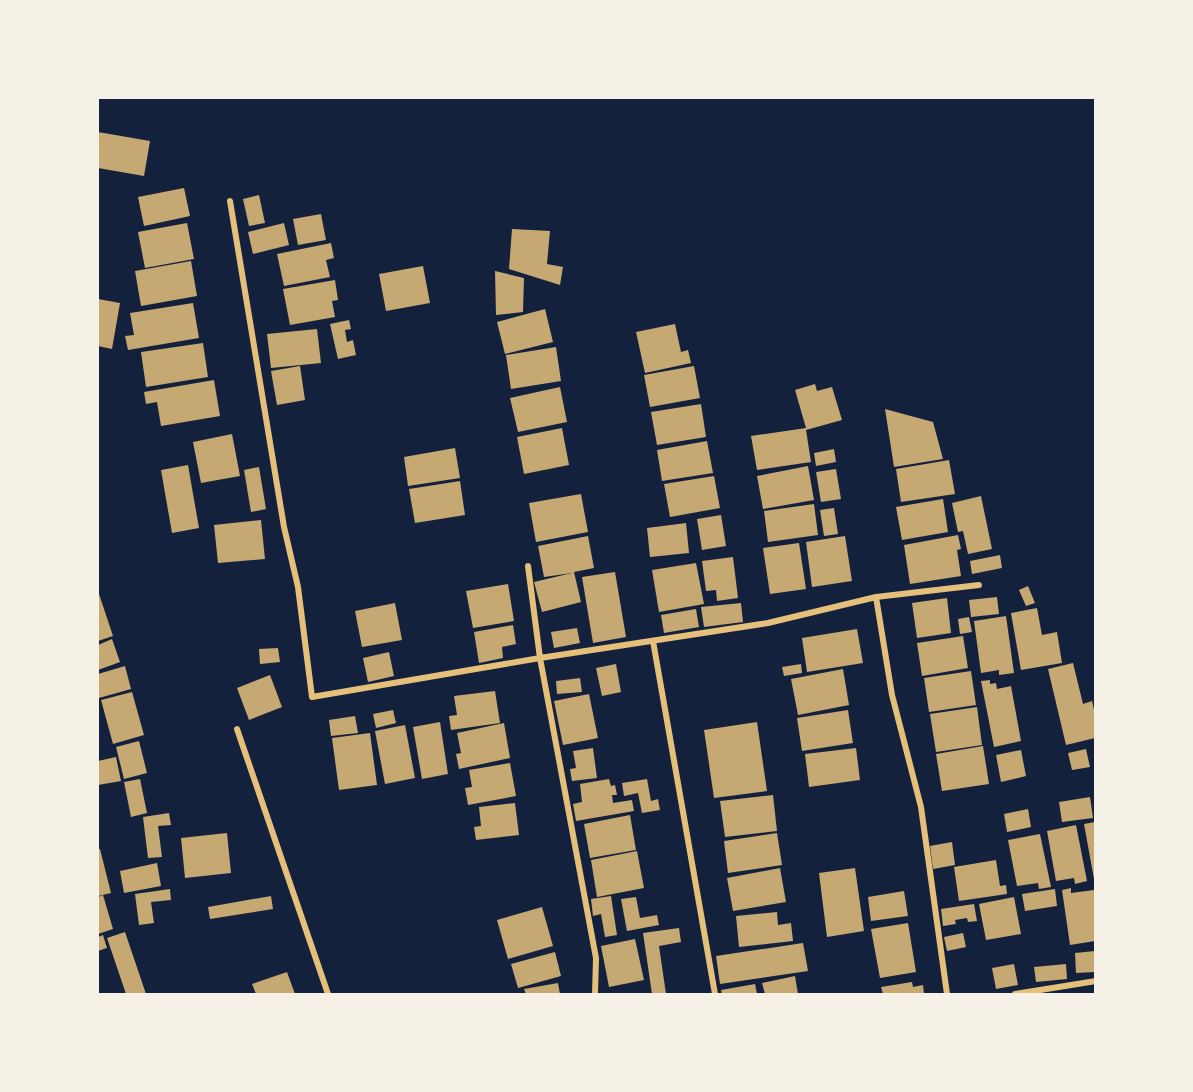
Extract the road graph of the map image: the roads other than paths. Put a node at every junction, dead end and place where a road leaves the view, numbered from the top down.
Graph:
1 (230, 201) dead end
2 (528, 566) dead end
3 (979, 585) dead end
4 (876, 597) junction
5 (653, 641) junction
6 (540, 658) junction
7 (237, 729) dead end
8 (1095, 981) edge
9 (328, 994) edge
10 (595, 994) edge
11 (715, 994) edge
12 (947, 994) edge
13 (1015, 994) edge

1 - 6 street
2 - 6 street
3 - 4 street
4 - 5 street
4 - 12 street
5 - 6 street
5 - 11 street
6 - 10 street
7 - 9 street
8 - 13 street

